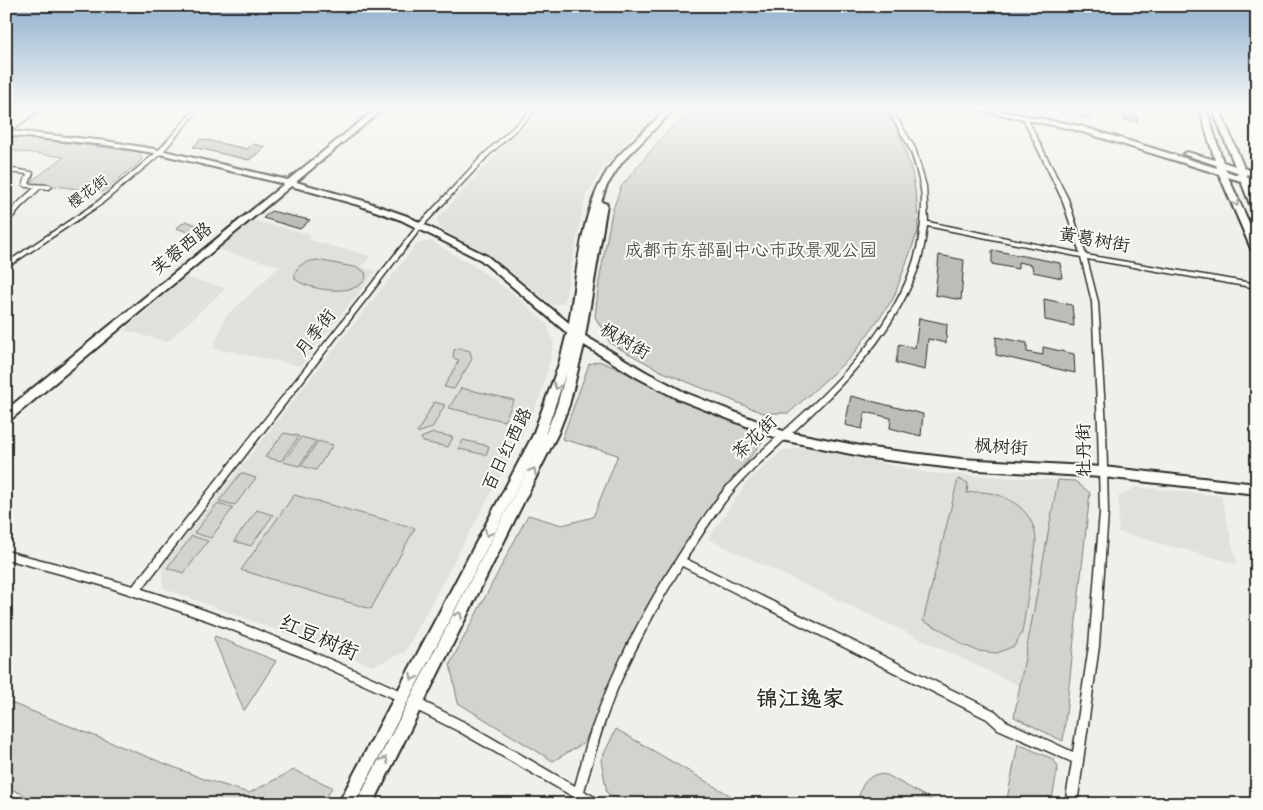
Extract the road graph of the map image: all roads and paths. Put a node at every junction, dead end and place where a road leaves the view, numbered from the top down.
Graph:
1 (123, 146) edge
2 (165, 146) edge
3 (328, 146) edge
4 (332, 146) edge
5 (496, 146) edge
6 (634, 146) edge
7 (643, 146) edge
8 (909, 146) edge
9 (1040, 146) edge
10 (1133, 146) edge
11 (1158, 146) edge
12 (1214, 146) edge
13 (1230, 146) edge
14 (160, 152) junction
15 (1220, 164) junction
16 (6, 170) edge
17 (1239, 170) junction
18 (1223, 174) junction
19 (1257, 175) edge
20 (1243, 180) junction
21 (286, 182) junction
22 (1257, 183) edge
23 (40, 186) junction
24 (49, 187) dead end
25 (1257, 212) edge
26 (6, 222) edge
27 (927, 224) junction
28 (420, 226) junction
29 (1257, 251) edge
30 (1084, 256) junction
31 (6, 266) edge
32 (1257, 286) edge
33 (576, 334) junction
34 (6, 408) edge
35 (6, 417) edge
36 (782, 435) junction
37 (1103, 472) junction
38 (1257, 489) edge
39 (6, 555) edge
40 (681, 561) junction
41 (135, 591) junction
42 (403, 697) junction
43 (414, 703) junction
44 (1077, 759) junction
45 (578, 793) junction
46 (346, 804) edge
47 (364, 804) edge
48 (574, 804) edge
49 (596, 804) edge
50 (1071, 804) edge

1 - 14 street, 枫树街
2 - 14 street, 樱花街
3 - 21 street, 芙蓉西路
4 - 21 street, 芙蓉西路
5 - 28 street, 月季街
6 - 33 street, 百日红西路
7 - 33 street, 百日红西路
8 - 27 street, 茶花街
9 - 30 street, 牡丹街
10 - 18 street
11 - 15 street
12 - 15 street
13 - 17 street
14 - 21 street, 枫树街
14 - 31 street, 樱花街
15 - 17 street
15 - 18 street
16 - 23 street
17 - 19 street
17 - 20 street
18 - 20 street
18 -> 29 street
20 - 22 street
20 - 25 street
21 - 28 street, 枫树街
21 - 34 street, 芙蓉西路
21 - 35 street, 芙蓉西路
23 - 24 street
23 - 26 street
27 - 30 street, 黄葛树街
27 - 36 street, 茶花街
28 - 33 street, 枫树街
28 - 41 street, 月季街
30 - 32 street, 黄葛树街
30 - 37 street, 牡丹街
33 - 36 street, 枫树街
33 -> 42 street, 百日红西路
43 -> 33 street, 百日红西路
36 - 37 street, 枫树街
36 - 40 street, 茶花街
37 - 38 street, 枫树街
37 - 44 street, 牡丹街
39 - 41 street, 红豆树街
40 - 44 street
40 - 45 street, 茶花街
41 - 42 street, 红豆树街
42 - 43 street, 红豆树街
42 - 46 street, 百日红西路
43 - 45 street, 红豆树街
47 -> 43 street, 百日红西路
44 - 50 street, 牡丹街
45 - 48 street, 茶花街
45 - 49 street, 红豆树街

